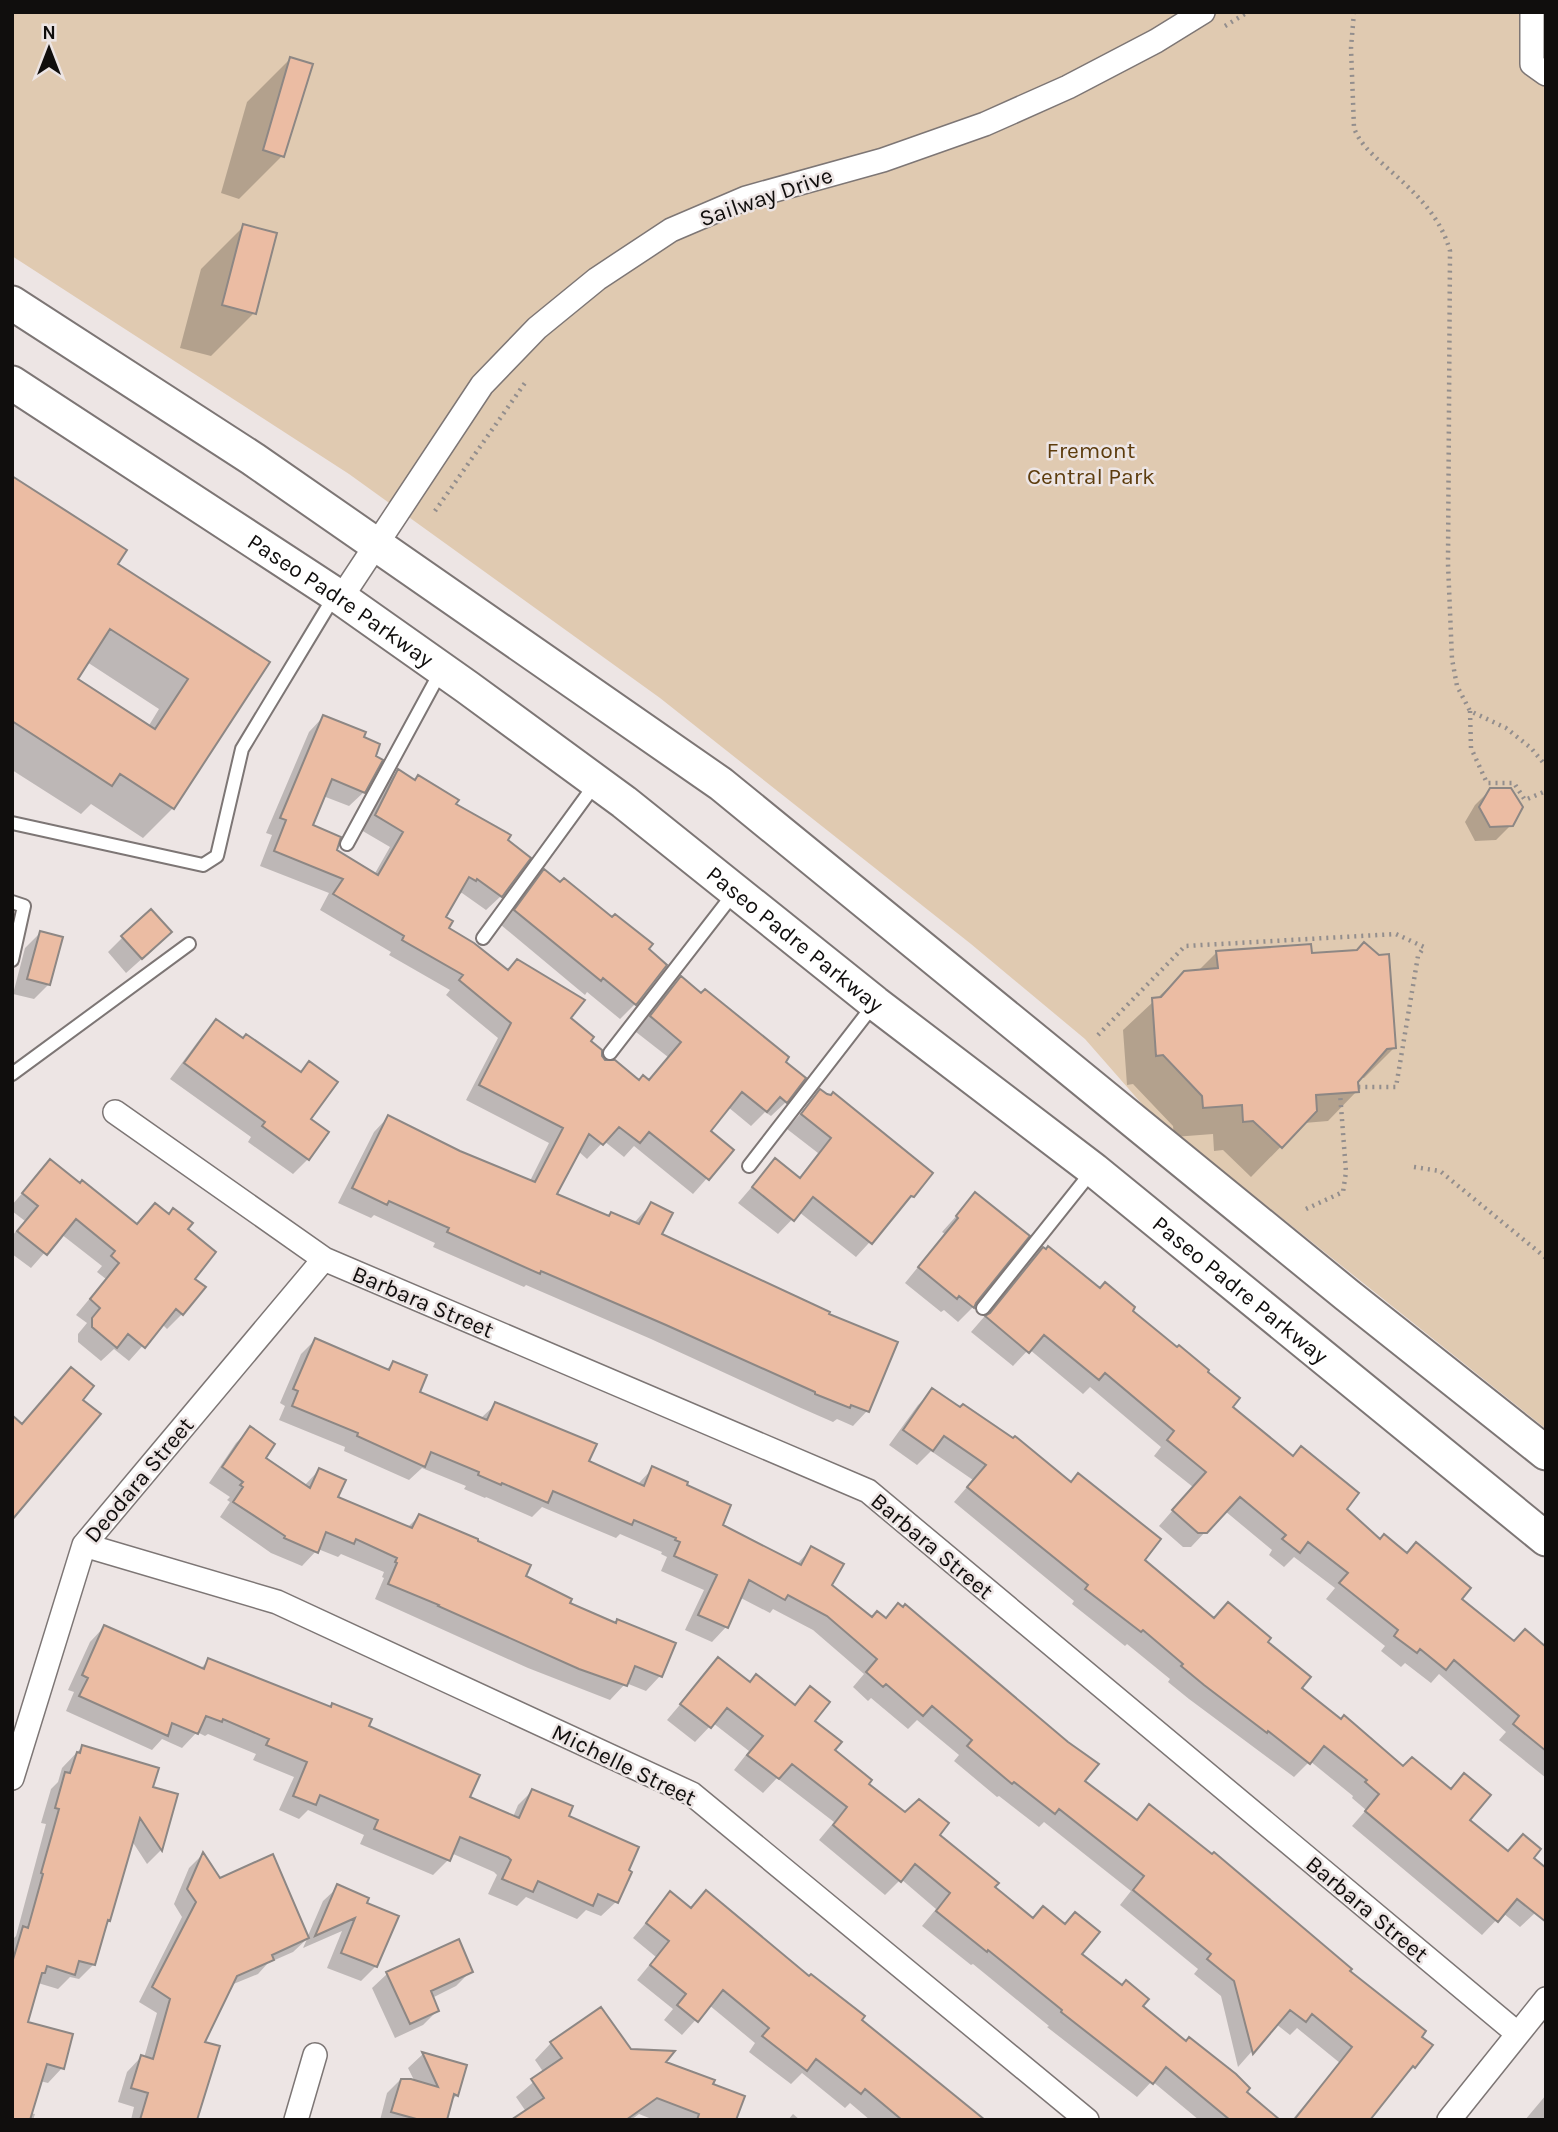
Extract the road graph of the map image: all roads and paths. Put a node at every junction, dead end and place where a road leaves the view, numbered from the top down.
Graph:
1 (1203, 12) edge
2 (1248, 12) edge
3 (1354, 12) edge
4 (1532, 12) edge
5 (1220, 30) dead end
6 (1546, 74) edge
7 (12, 303) edge
8 (534, 372) dead end
9 (12, 383) edge
10 (435, 511) dead end
11 (375, 544) junction
12 (338, 596) junction
13 (442, 669) junction
14 (1470, 711) junction
15 (1546, 765) edge
16 (597, 782) junction
17 (1546, 791) edge
18 (12, 823) edge
19 (347, 844) dead end
20 (736, 890) junction
21 (12, 902) edge
22 (483, 938) dead end
23 (189, 944) dead end
24 (12, 960) edge
25 (875, 1003) junction
26 (1098, 1035) dead end
27 (610, 1053) dead end
28 (12, 1074) edge
29 (1359, 1087) dead end
30 (1340, 1093) dead end
31 (115, 1112) dead end
32 (749, 1166) dead end
33 (1414, 1167) dead end
34 (1094, 1170) junction
35 (1306, 1209) dead end
36 (1546, 1258) edge
37 (324, 1259) junction
38 (983, 1308) dead end
39 (1546, 1454) edge
40 (1546, 1539) edge
41 (84, 1545) junction
42 (12, 1778) edge
43 (1546, 1999) edge
44 (1517, 2034) junction
45 (315, 2055) dead end
46 (296, 2120) edge
47 (1087, 2120) edge
48 (1449, 2120) edge

1 - 11 street, Sailway Drive
2 - 5 path
3 - 14 path
4 - 6 street
7 - 11 main road
8 - 10 path
9 - 12 main road, Paseo Padre Parkway
11 - 12 street, Sailway Drive
11 - 39 main road
12 - 13 main road, Paseo Padre Parkway
12 - 18 lane
13 - 16 main road, Paseo Padre Parkway
13 - 19 lane
14 - 15 path
14 - 17 path
16 - 20 main road, Paseo Padre Parkway
16 - 22 lane
20 - 25 main road, Paseo Padre Parkway
20 - 27 lane
21 - 24 lane
23 - 28 lane
25 - 32 lane
25 - 34 main road, Paseo Padre Parkway
26 - 29 path
30 - 35 path
31 - 37 street, Barbara Street
33 - 36 path
34 - 38 lane
34 - 40 main road, Paseo Padre Parkway
37 - 41 street, Deodara Street
37 - 44 street, Barbara Street
41 - 42 street, Deodara Street
41 - 47 street, Michelle Street
43 - 44 street
44 - 48 street
45 - 46 street

